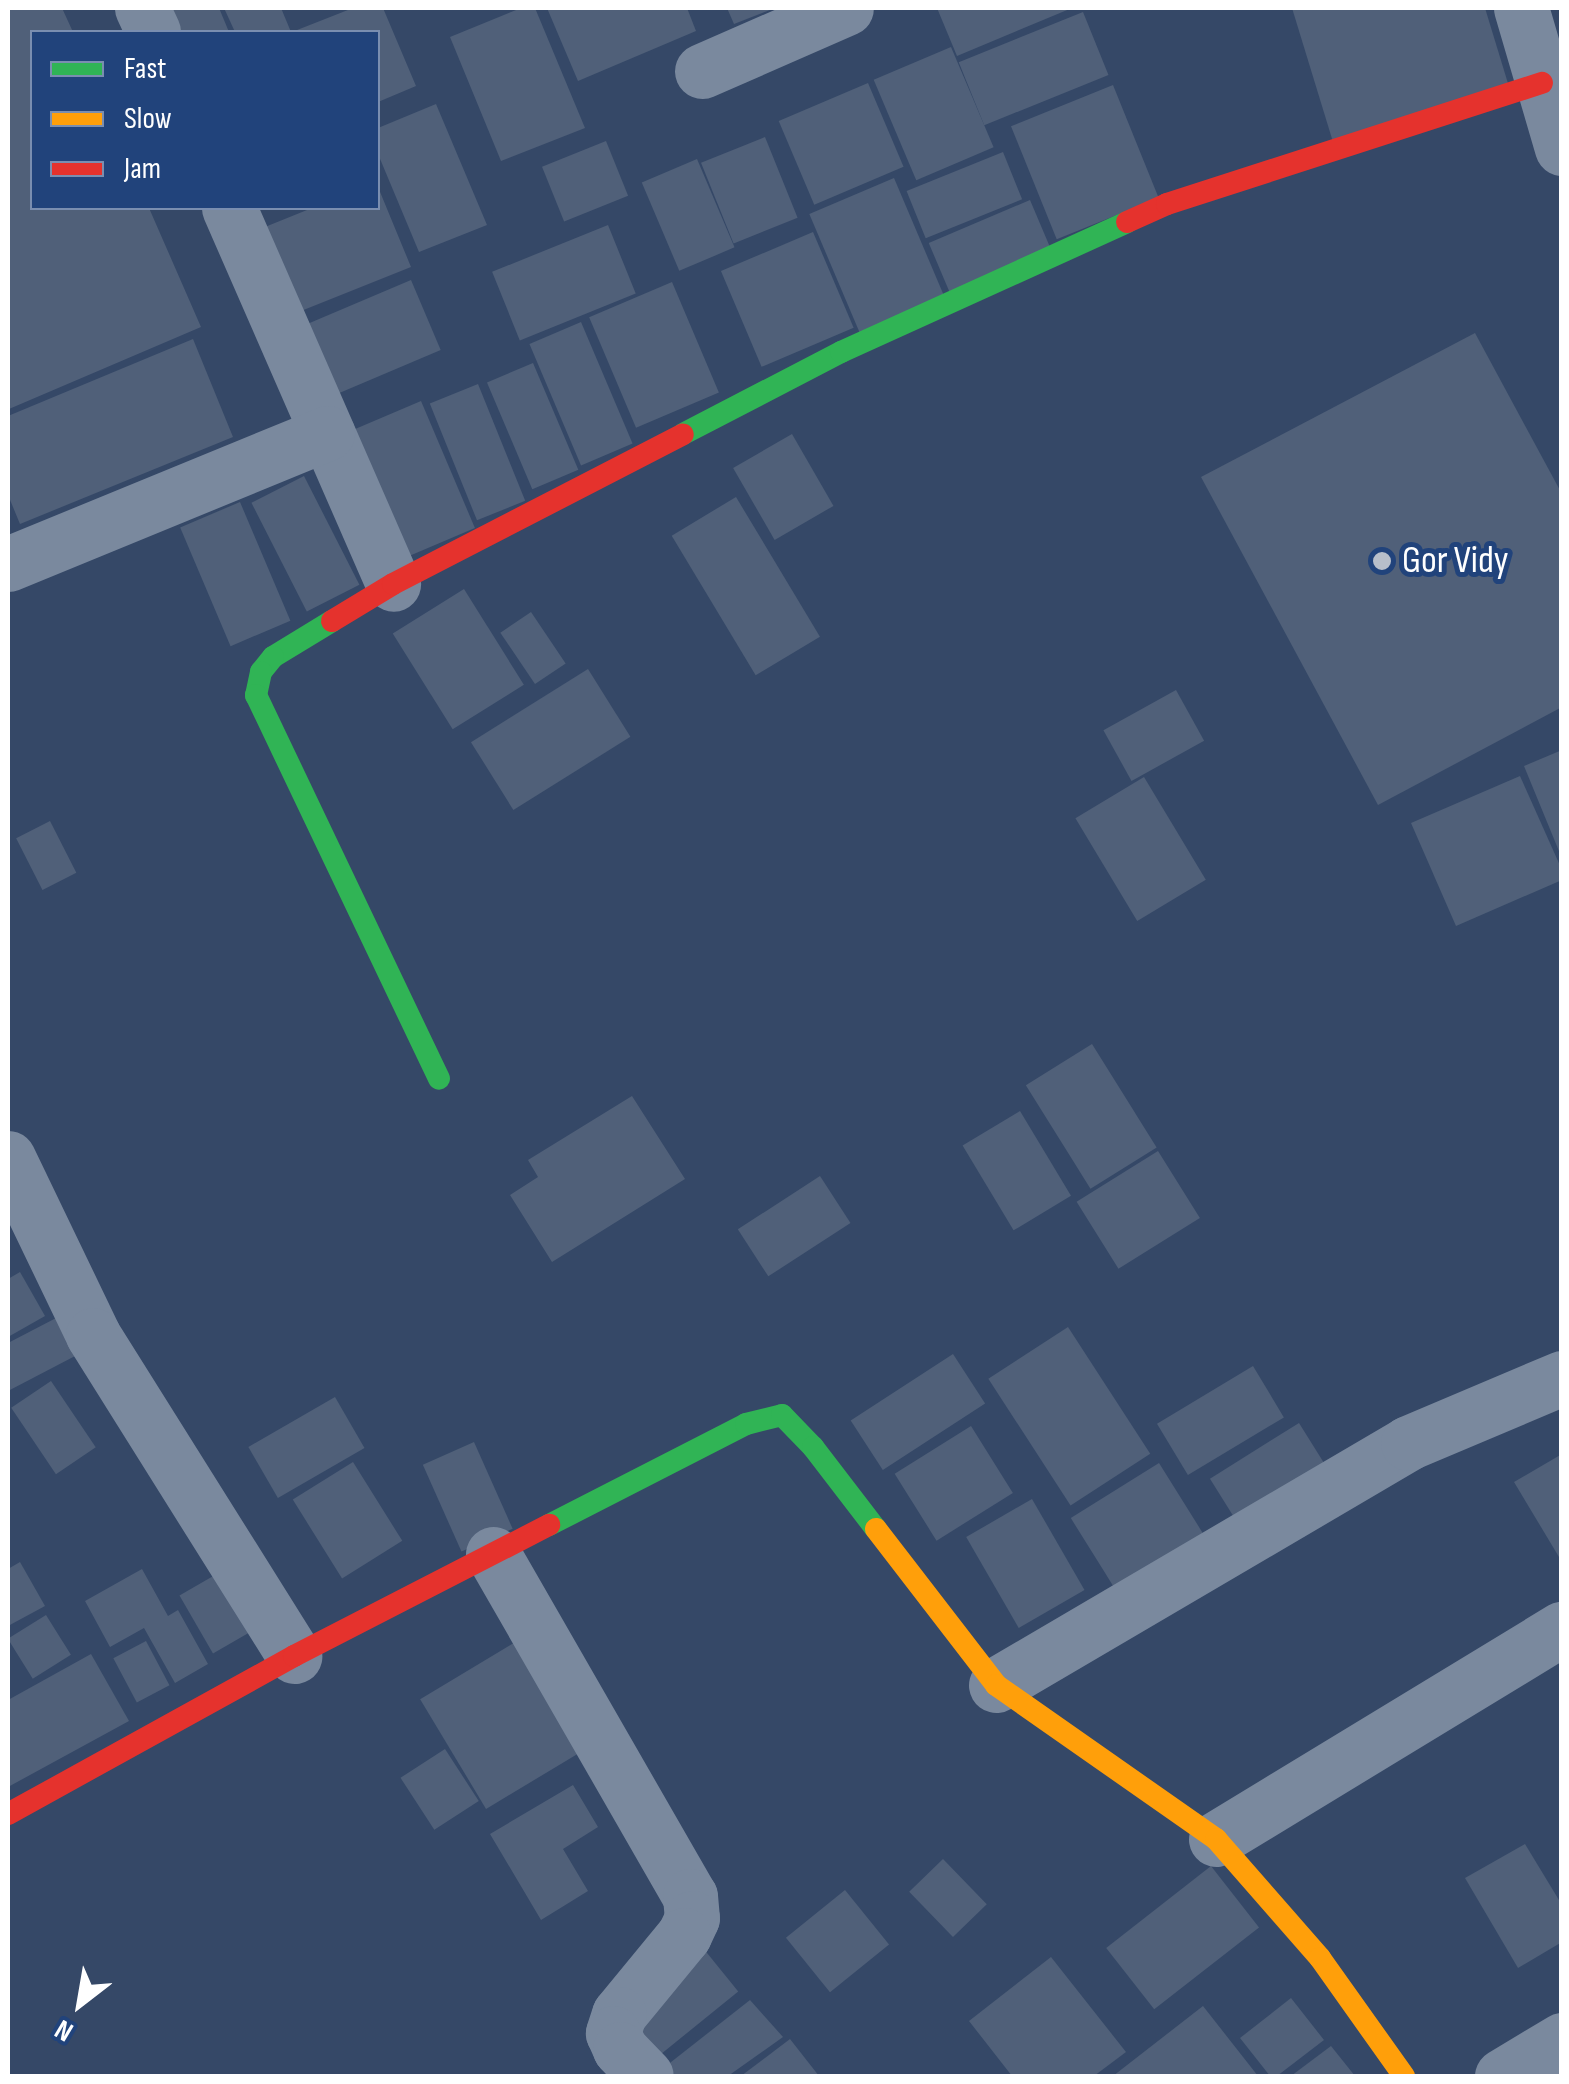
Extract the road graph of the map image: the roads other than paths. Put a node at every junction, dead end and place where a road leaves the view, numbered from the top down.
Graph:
1 (846, 8) edge
2 (1521, 8) edge
3 (702, 71) dead end
4 (1542, 83) junction
5 (1561, 147) edge
6 (230, 210) edge
7 (327, 433) junction
8 (9, 560) edge
9 (393, 584) junction
10 (439, 1079) dead end
11 (8, 1158) edge
12 (1562, 1378) edge
13 (492, 1554) junction
14 (1562, 1629) edge
15 (294, 1656) junction
16 (996, 1685) junction
17 (8, 1814) edge
18 (1216, 1839) junction
19 (1562, 2040) edge
20 (646, 2076) edge
21 (1404, 2076) edge
22 (1502, 2076) edge

1 - 3 street
2 - 4 street
4 - 5 street
4 - 9 street
6 - 7 street
7 - 8 street
7 - 9 street
9 - 10 street
11 - 15 street
12 - 16 street
13 - 15 street
13 - 16 street
13 - 20 street
14 - 18 street
15 - 17 street
16 - 18 street
18 - 21 street
19 - 22 street

